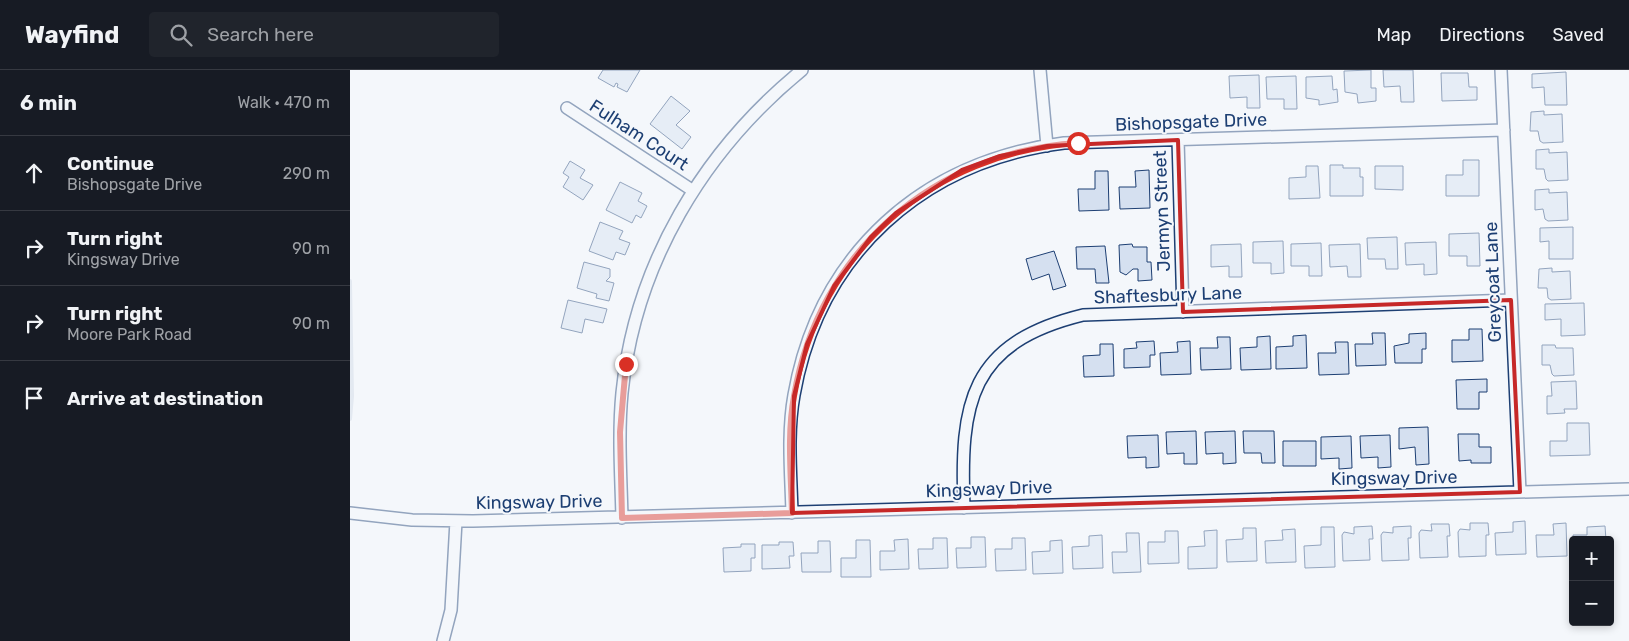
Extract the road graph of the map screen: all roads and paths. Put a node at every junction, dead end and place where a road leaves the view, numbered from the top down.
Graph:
1 (802, 70) edge
2 (1040, 70) edge
3 (1501, 70) edge
4 (567, 108) dead end
5 (1504, 130) junction
6 (1178, 140) junction
7 (1047, 146) junction
8 (692, 190) junction
9 (1511, 300) junction
10 (1183, 312) junction
11 (1629, 489) edge
12 (1520, 492) junction
13 (964, 508) junction
14 (350, 513) edge
15 (792, 513) junction
16 (622, 518) junction
17 (456, 521) junction
18 (443, 641) edge

1 - 8 street
2 - 7 street
3 - 5 street, Greycoat Lane
4 - 8 street, Fulham Court
5 - 6 street, Bishopsgate Drive
5 - 9 street, Greycoat Lane
6 - 7 street, Bishopsgate Drive
6 - 10 street, Jermyn Street
7 - 15 street, Bishopsgate Drive
8 - 16 street
9 - 10 street, Shaftesbury Lane
9 - 12 street, Greycoat Lane
10 - 13 street, Shaftesbury Lane
11 - 12 street, Kingsway Drive
12 - 13 street, Kingsway Drive
13 - 15 street, Kingsway Drive
14 - 17 street, Kingsway Drive
15 - 16 street, Kingsway Drive
16 - 17 street, Kingsway Drive
17 - 18 street

